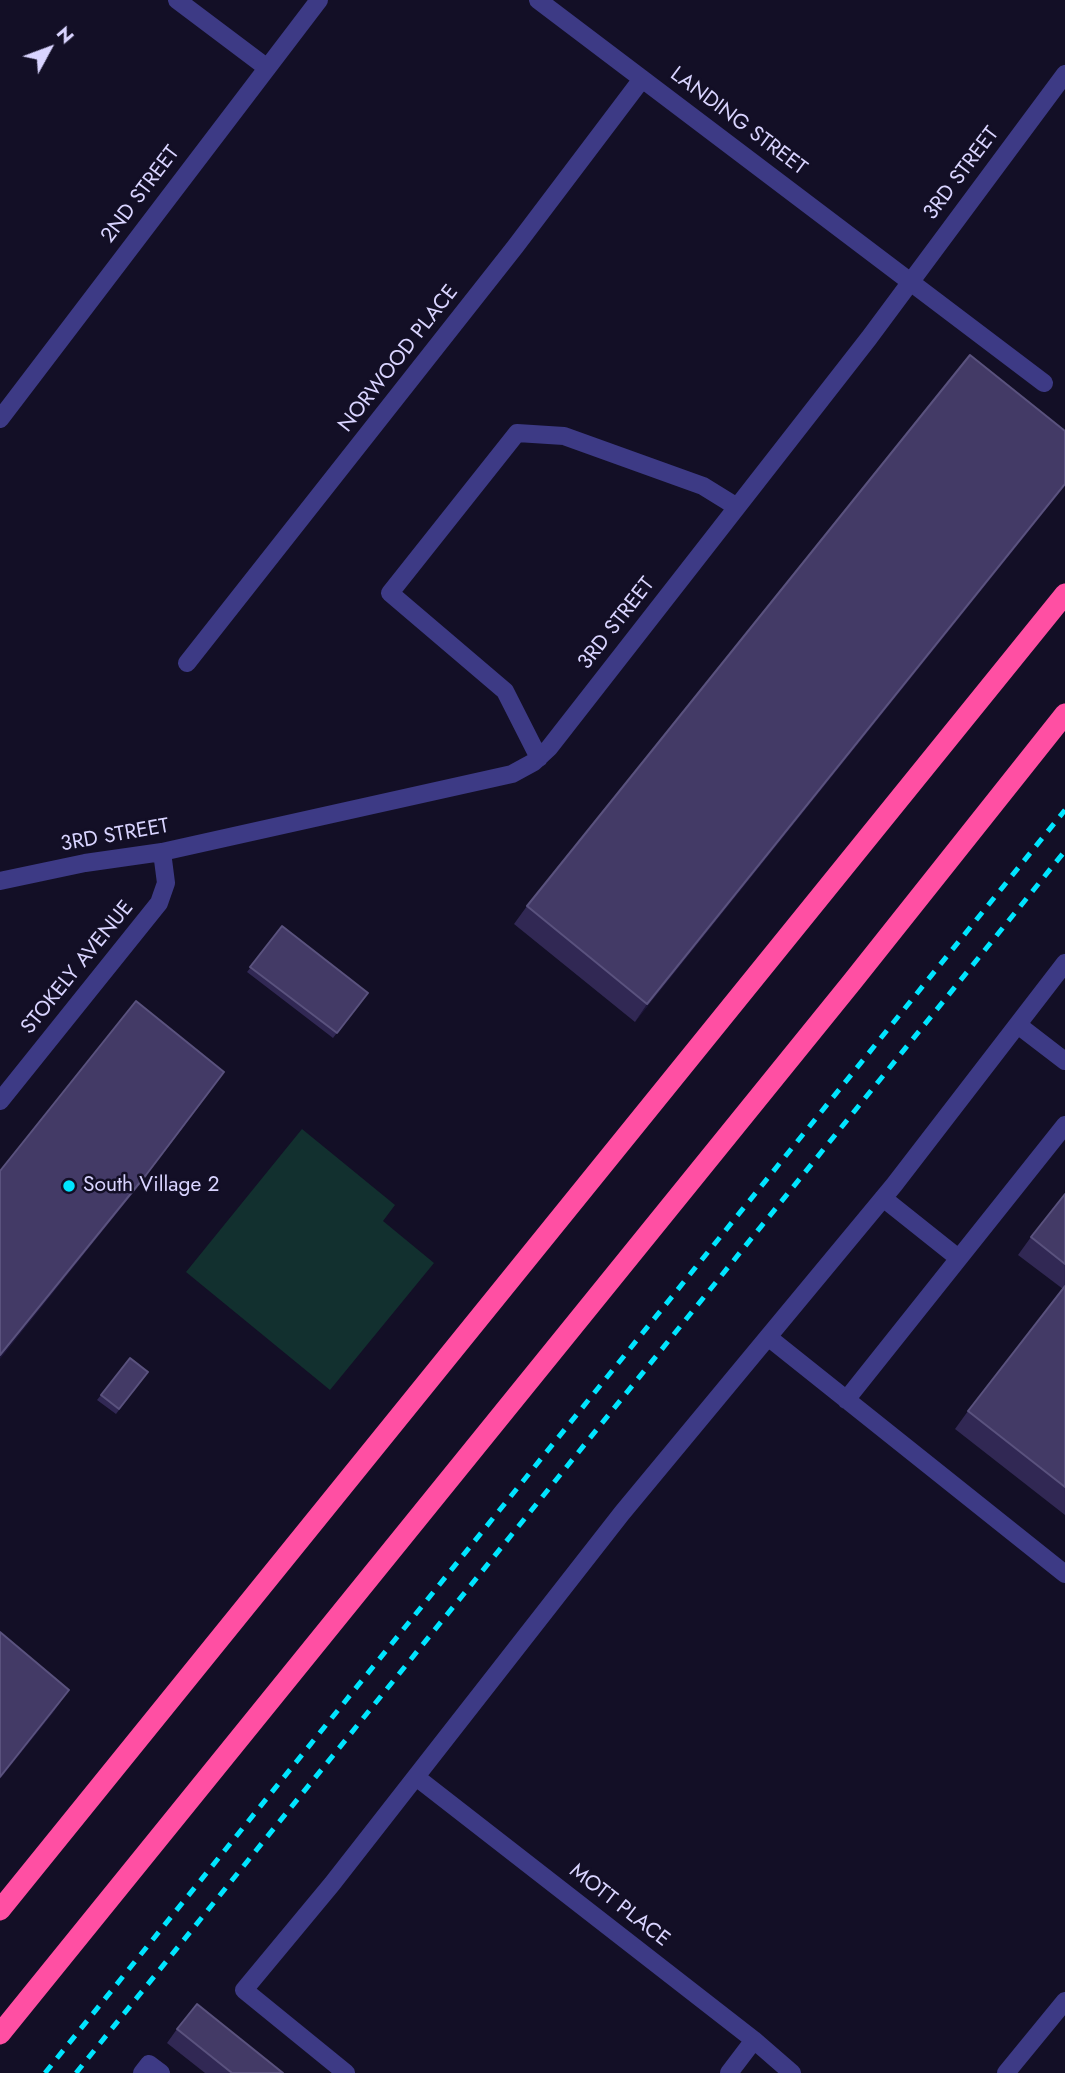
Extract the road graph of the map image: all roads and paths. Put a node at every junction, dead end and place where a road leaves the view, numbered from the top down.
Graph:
1 (177, 0) edge
2 (319, 0) edge
3 (538, 0) edge
4 (266, 67) junction
5 (1065, 74) edge
6 (642, 79) junction
7 (911, 280) junction
8 (1044, 383) dead end
9 (0, 419) edge
10 (737, 507) junction
11 (1065, 594) edge
12 (187, 663) dead end
13 (1065, 714) edge
14 (539, 758) junction
15 (162, 852) junction
16 (0, 881) edge
17 (1065, 963) edge
18 (1018, 1025) junction
19 (1065, 1061) edge
20 (0, 1101) edge
21 (1065, 1125) edge
22 (883, 1198) junction
23 (957, 1257) junction
24 (768, 1337) junction
25 (846, 1400) junction
26 (1065, 1574) edge
27 (416, 1777) junction
28 (0, 1910) edge
29 (1065, 2001) edge
30 (0, 2034) edge
31 (754, 2040) junction
32 (142, 2073) edge
33 (161, 2073) edge
34 (346, 2073) edge
35 (729, 2073) edge
36 (792, 2073) edge
37 (1006, 2073) edge

1 - 4 street
2 - 4 street, 2ND STREET
3 - 6 street, LANDING STREET
4 - 9 street, 2ND STREET
5 - 7 street, 3RD STREET
6 - 7 street, LANDING STREET
6 - 12 street, NORWOOD PLACE
7 - 8 street, LANDING STREET
7 - 10 street, 3RD STREET
10 - 14 street, 3RD STREET
10 - 14 street
11 - 28 highway
13 - 30 highway
14 - 15 street, 3RD STREET
15 - 16 street, 3RD STREET
15 - 20 street, STOKELY AVENUE
17 - 18 street
18 - 19 street
18 - 22 street
21 - 23 street
22 - 23 street
22 - 24 street
23 - 25 street
24 - 25 street
24 - 27 street
25 - 26 street
27 - 31 street, MOTT PLACE
27 - 34 street
29 - 37 street
31 - 35 street
31 - 36 street, MOTT PLACE
32 - 33 street

